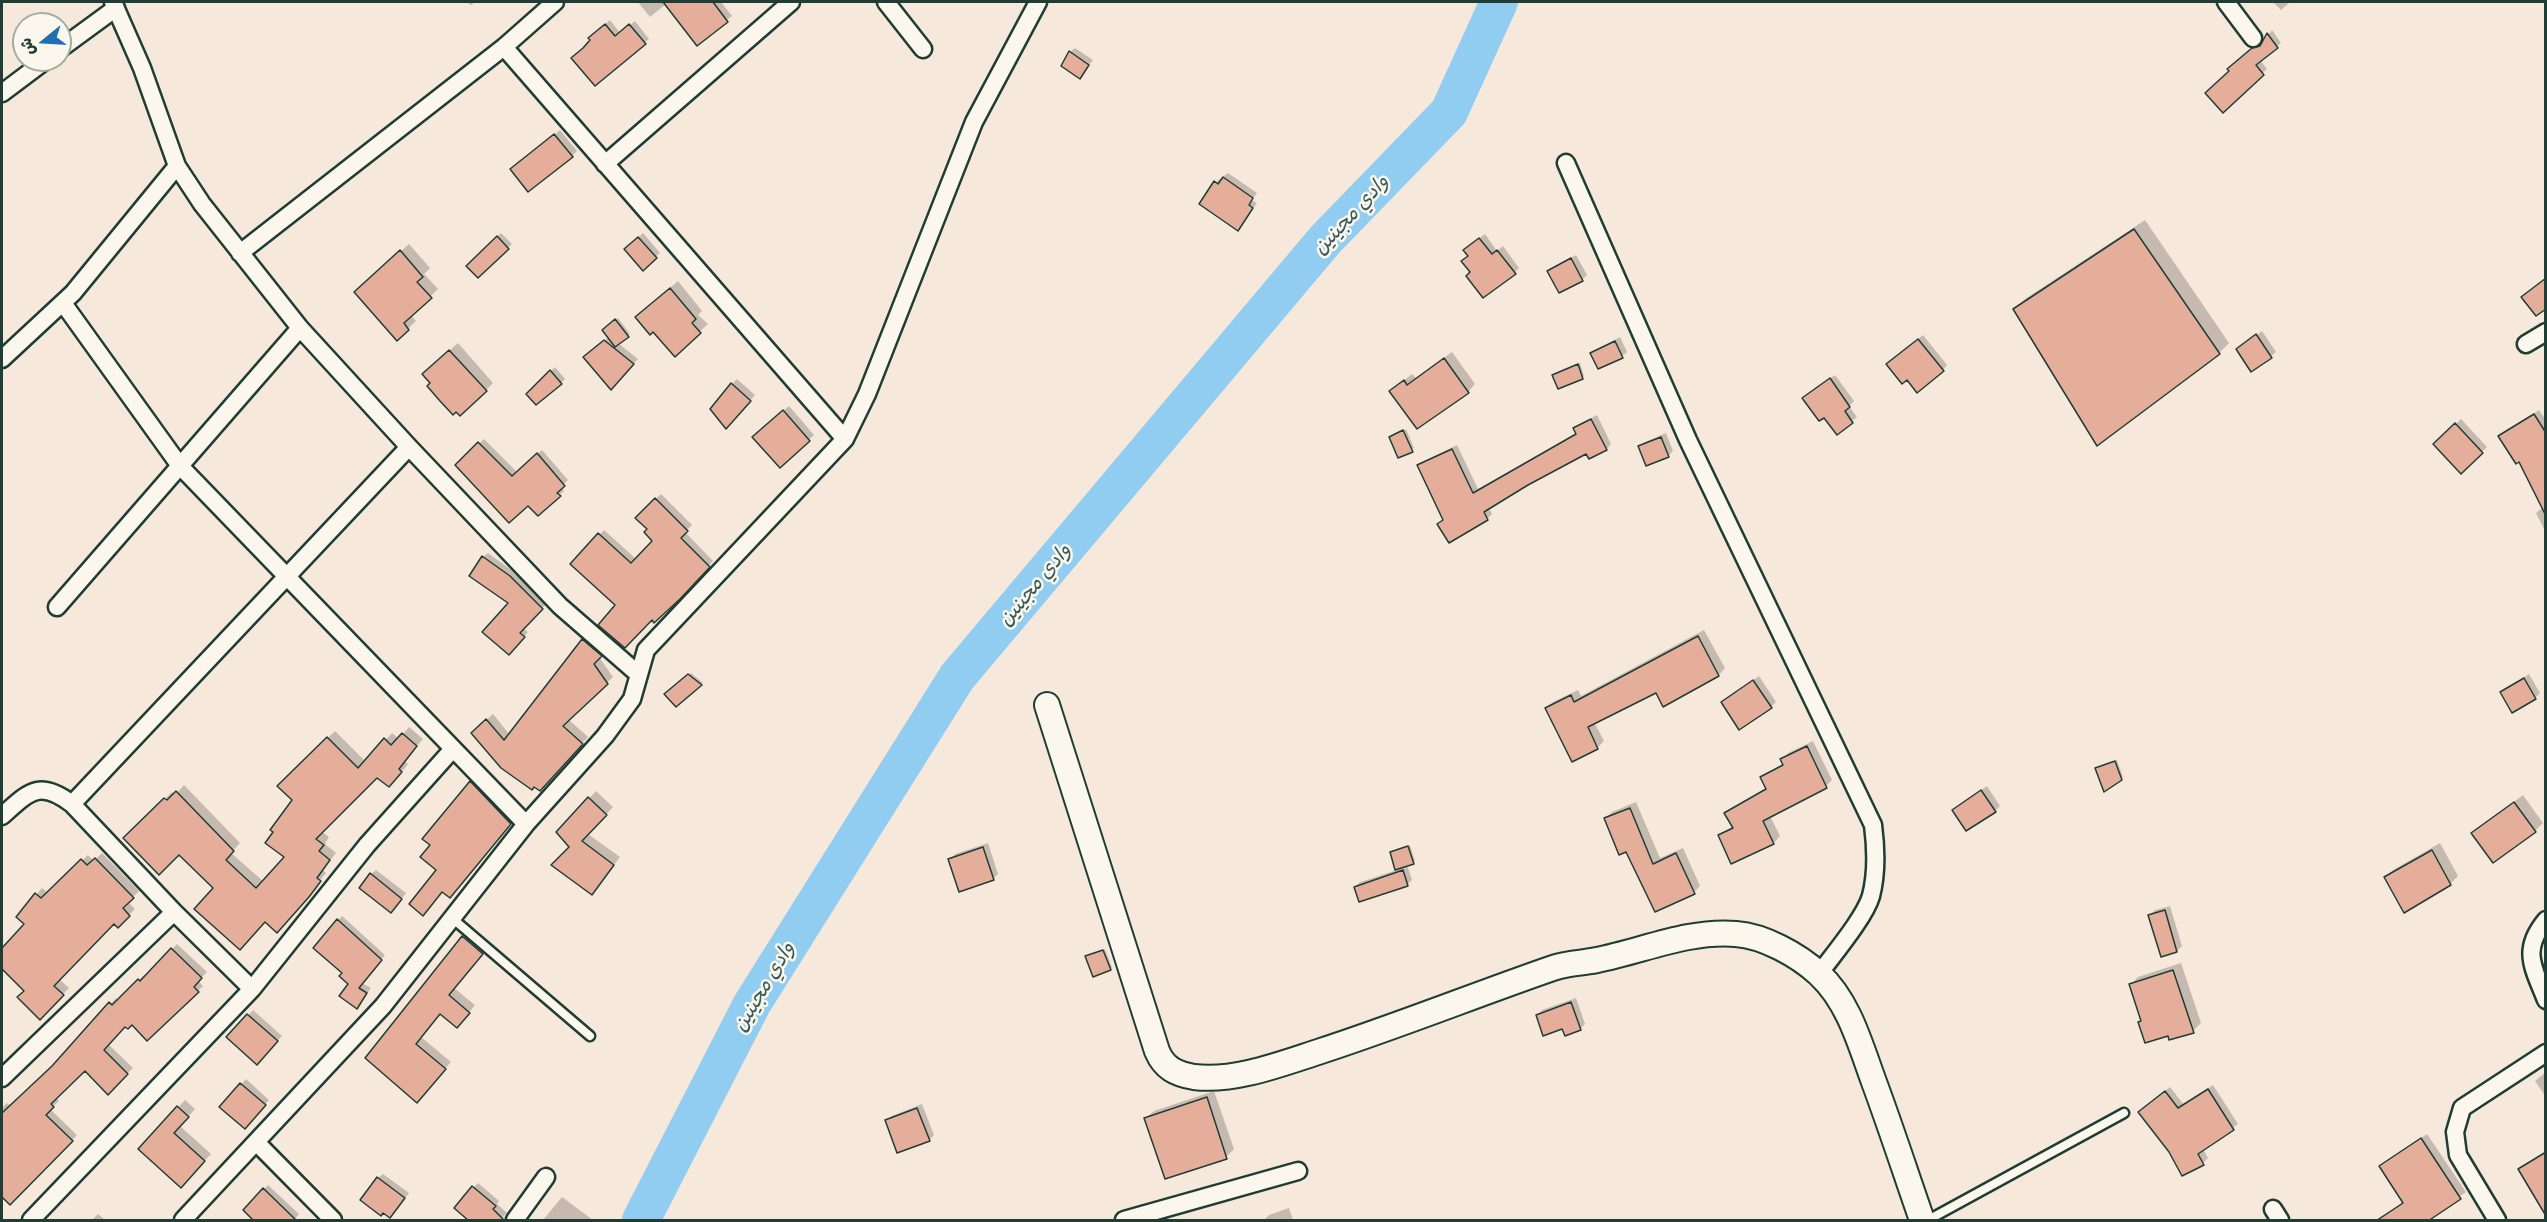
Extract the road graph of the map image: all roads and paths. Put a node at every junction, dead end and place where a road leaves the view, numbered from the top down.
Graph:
1 (555, 2) edge
2 (791, 2) edge
3 (886, 2) edge
4 (1038, 2) edge
5 (2226, 2) edge
6 (115, 5) edge
7 (2253, 38) dead end
8 (72, 40) edge
9 (504, 47) junction
10 (923, 49) dead end
11 (30, 72) edge
12 (2, 93) edge
13 (1566, 163) dead end
14 (604, 164) junction
15 (177, 166) junction
16 (240, 253) junction
17 (63, 303) junction
18 (300, 328) junction
19 (2546, 332) edge
20 (2526, 344) dead end
21 (2, 359) edge
22 (845, 439) junction
23 (409, 447) junction
24 (180, 466) junction
25 (288, 576) junction
26 (57, 607) dead end
27 (637, 673) junction
28 (1047, 705) dead end
29 (452, 750) junction
30 (72, 804) junction
31 (2, 816) edge
32 (526, 824) junction
33 (174, 912) junction
34 (452, 918) junction
35 (2546, 920) edge
36 (1819, 974) junction
37 (252, 989) junction
38 (2546, 1000) edge
39 (590, 1036) dead end
40 (2546, 1053) edge
41 (2, 1078) edge
42 (2124, 1113) dead end
43 (256, 1142) junction
44 (1298, 1171) dead end
45 (546, 1177) dead end
46 (32, 1221) edge
47 (183, 1221) edge
48 (333, 1221) edge
49 (515, 1221) edge
50 (1124, 1221) edge
51 (1922, 1221) edge
52 (1928, 1221) edge
53 (2497, 1221) edge

1 - 9 street
2 - 14 street
3 - 10 street
4 - 22 street
5 - 7 street
6 - 8 street
6 - 15 street
9 - 14 street
9 - 16 street
11 - 12 street
13 - 36 street
14 - 22 street
15 - 16 street
15 - 17 street
16 - 18 street
17 - 21 street
17 - 24 street
18 - 23 street
18 - 24 street
19 - 20 street
22 - 27 street
23 - 25 street
23 - 27 street
24 - 25 street
24 - 26 street
25 - 29 street
25 - 30 street
27 - 32 street
28 - 36 street
29 - 32 street
29 - 37 street
30 - 31 street
30 - 33 street
32 - 34 street
33 - 37 street
33 - 41 street
34 - 39 lane
34 - 43 street
35 - 38 street
36 - 51 street
37 - 46 street
40 - 53 street
42 - 52 lane
43 - 47 street
43 - 48 street
44 - 50 street
45 - 49 street

